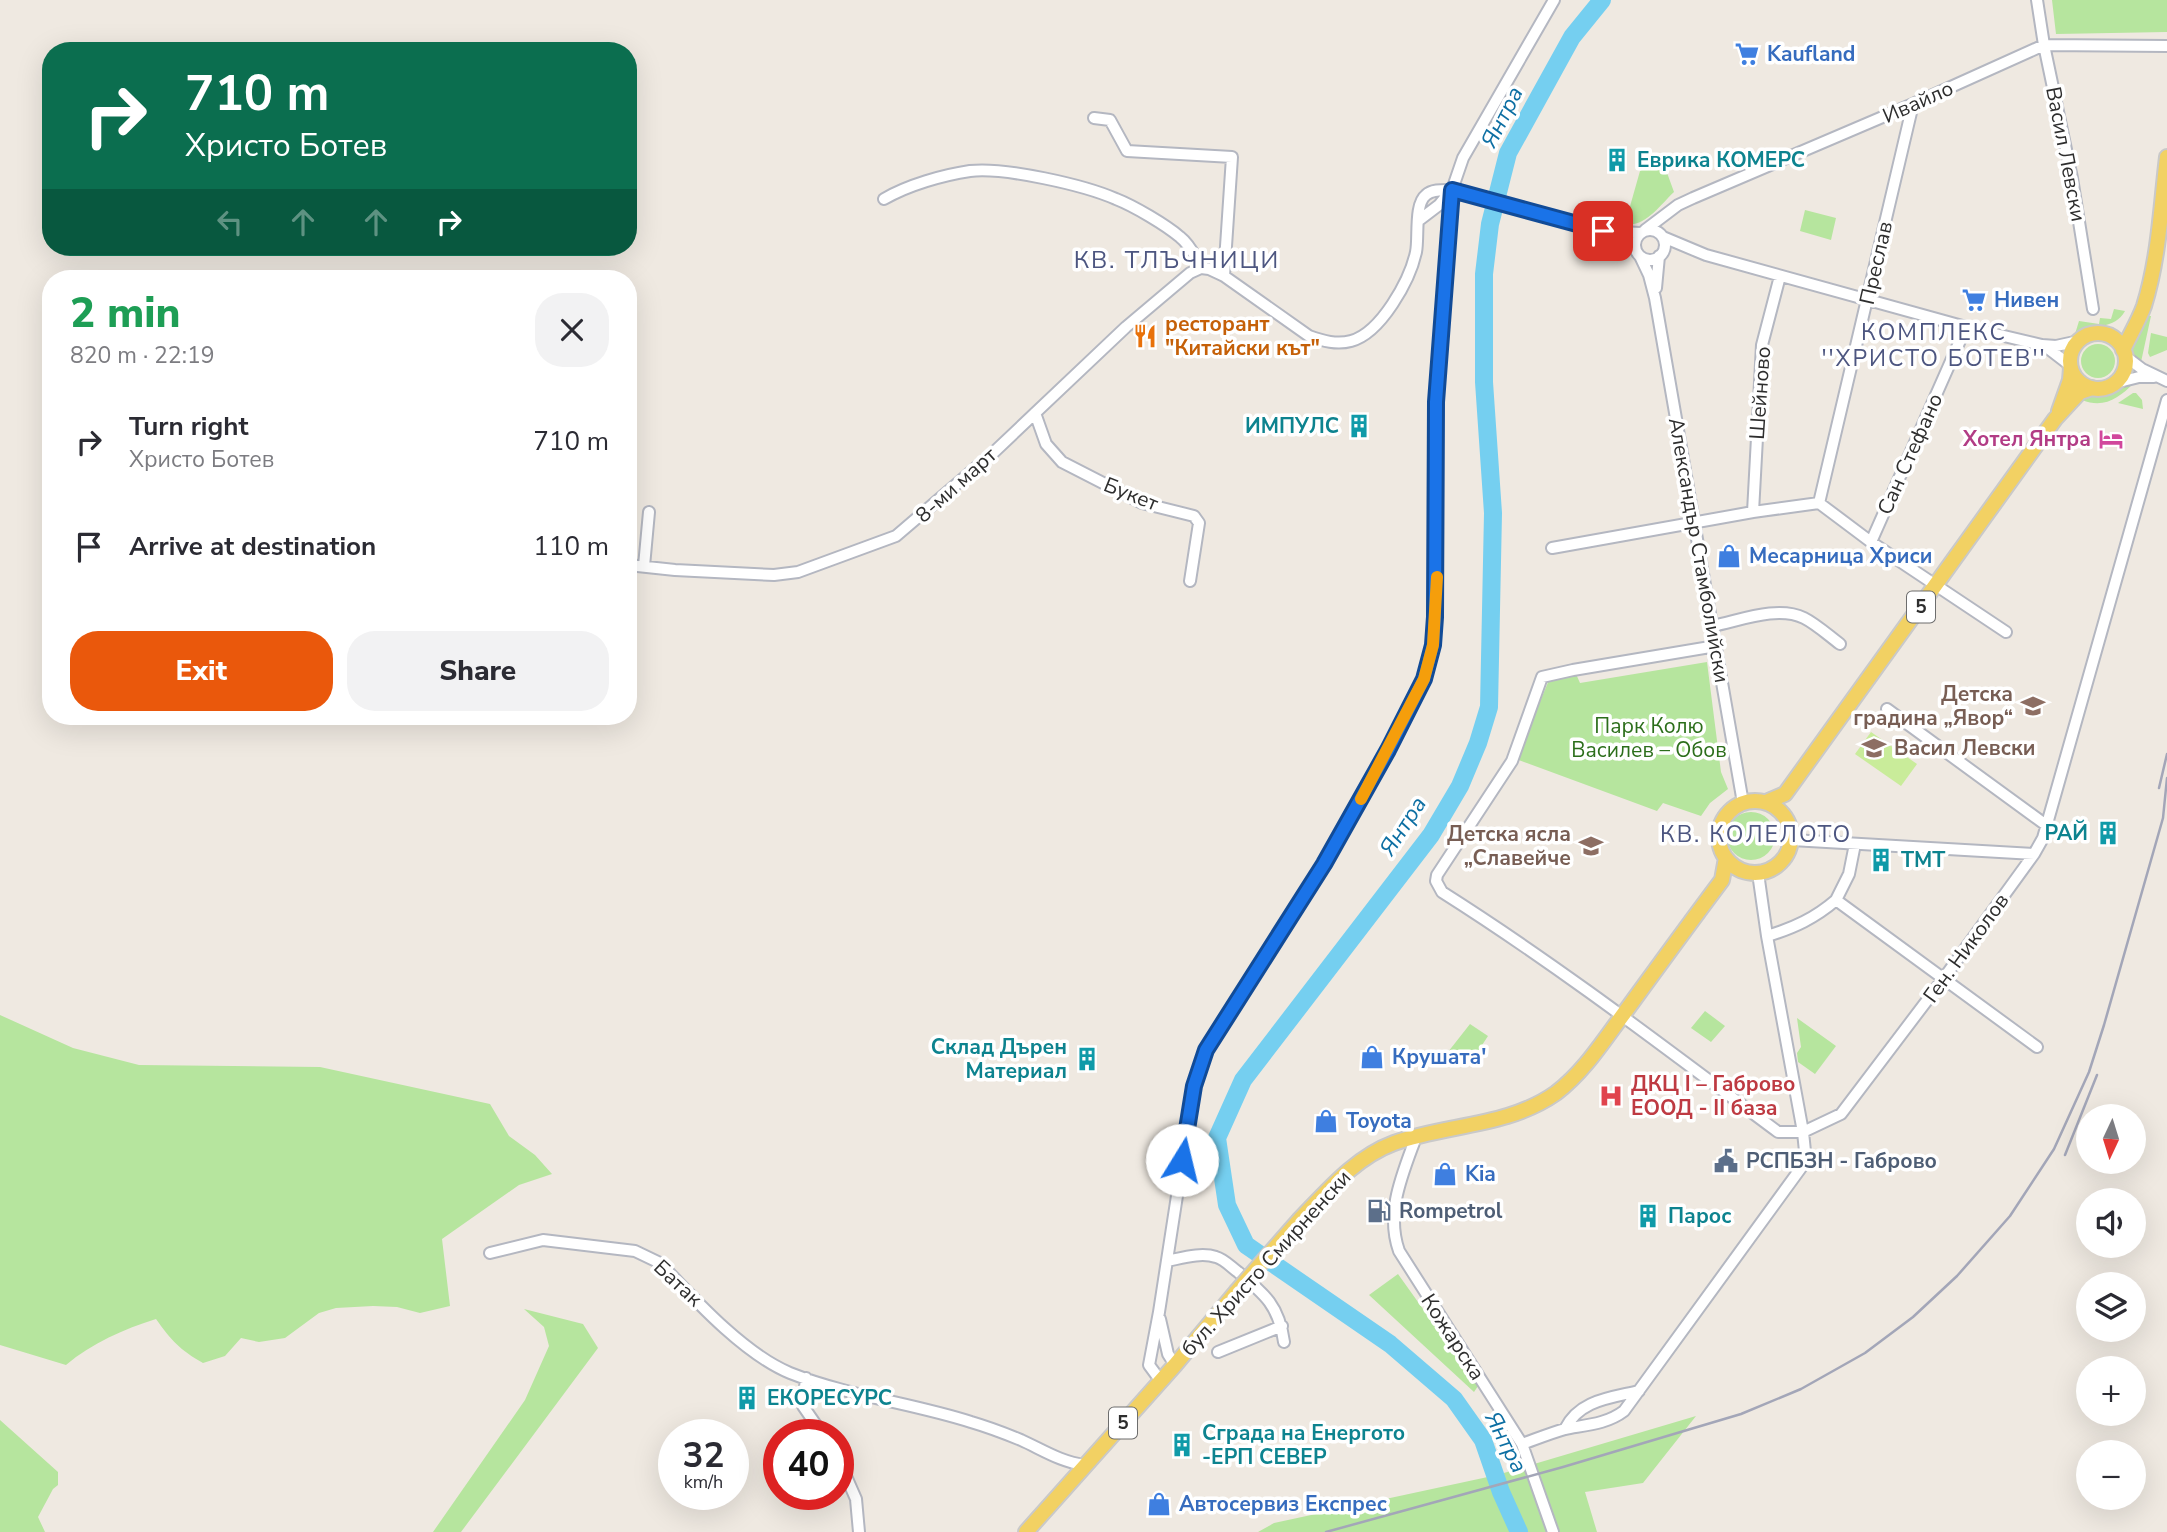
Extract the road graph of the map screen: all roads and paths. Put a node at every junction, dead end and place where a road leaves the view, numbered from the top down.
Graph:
1 (1554, 0) edge
2 (2037, 0) edge
3 (2044, 46) junction
4 (2167, 46) edge
5 (1913, 104) junction
6 (1094, 118) dead end
7 (2167, 157) edge
8 (1452, 190) junction
9 (884, 199) dead end
10 (1678, 205) junction
11 (1418, 221) junction
12 (1603, 231) junction
13 (1643, 231) junction
14 (1663, 237) junction
15 (1637, 253) junction
16 (1661, 255) junction
17 (1706, 255) junction
18 (1201, 268) junction
19 (1224, 276) junction
20 (1780, 276) junction
21 (1655, 298) junction
22 (1867, 300) junction
23 (2093, 309) dead end
24 (2138, 317) junction
25 (1966, 327) junction
26 (2105, 334) junction
27 (2079, 341) junction
28 (2042, 345) junction
29 (2124, 353) junction
30 (2071, 367) junction
31 (2162, 379) edge
32 (2115, 383) junction
33 (2092, 388) junction
34 (2167, 400) edge
35 (1035, 412) junction
36 (2056, 419) junction
37 (1819, 503) junction
38 (649, 512) dead end
39 (1754, 512) junction
40 (1694, 523) junction
41 (1871, 542) junction
42 (1552, 548) dead end
43 (637, 566) edge
44 (644, 566) junction
45 (1190, 581) dead end
46 (1936, 586) junction
47 (1712, 626) junction
48 (2006, 632) dead end
49 (1840, 643) dead end
50 (1716, 646) junction
51 (1887, 709) dead end
52 (1785, 794) junction
53 (1766, 802) junction
54 (1743, 803) junction
55 (1790, 824) junction
56 (2046, 825) junction
57 (1792, 840) junction
58 (1855, 844) junction
59 (2034, 854) junction
60 (1726, 858) junction
61 (1755, 873) junction
62 (1722, 880) junction
63 (1836, 900) junction
64 (1767, 936) junction
65 (1944, 978) junction
66 (1622, 1015) junction
67 (2037, 1046) dead end
68 (1803, 1132) junction
69 (1416, 1137) junction
70 (490, 1252) dead end
71 (1167, 1261) junction
72 (1159, 1312) junction
73 (1282, 1326) junction
74 (1284, 1342) dead end
75 (1217, 1352) dead end
76 (1175, 1365) junction
77 (806, 1378) junction
78 (1160, 1380) junction
79 (1639, 1391) junction
80 (812, 1419) edge
81 (1565, 1430) junction
82 (1522, 1444) junction
83 (1085, 1465) junction
84 (854, 1494) edge
85 (859, 1532) edge
86 (1026, 1532) edge
87 (1553, 1532) edge

1 - 8 street
2 - 3 street, Васил Левски
3 - 4 street, Ивайло
3 - 5 street, Ивайло
3 - 23 street, Васил Левски
5 - 10 street, Ивайло
5 - 22 street, Преслав
6 - 19 street
7 - 24 main road
8 - 11 street
8 - 11 street
8 - 12 street
8 - 71 street
9 - 18 street
10 - 13 street, Ивайло
10 - 14 street
11 - 19 street
12 - 13 street
12 - 15 street
13 - 14 street
13 - 15 street
14 - 16 street
14 - 17 street
15 - 16 street
15 - 21 street, Александър Стамболийски
16 - 17 street
16 - 21 street, Александър Стамболийски
17 - 20 street
18 - 19 street
18 - 35 street, 8-ми март
20 - 22 street
20 - 39 street, Шейново
21 - 40 street, Александър Стамболийски
22 - 25 street
22 - 37 street, Преслав
24 - 26 main road
24 - 29 main road
25 - 28 street
25 - 41 street, Сан Стефано
26 - 27 main road
26 - 29 main road
27 - 28 street
27 - 30 main road, 5
28 - 30 street
29 - 31 street
29 - 32 main road
30 - 33 main road
30 - 36 main road, 5
31 - 32 street
32 - 33 main road, 5
33 - 36 main road, 5
34 - 56 street, Ген. Николов
35 - 44 street, 8-ми март
35 - 45 street, Букет
36 - 46 main road, 5
37 - 39 street
37 - 41 street
38 - 44 street
39 - 40 street
40 - 42 street
40 - 47 street, Александър Стамболийски
41 - 46 street
43 - 44 street, 8-ми март
46 - 48 street
46 - 52 main road, 5
47 - 49 street
47 - 50 street, Александър Стамболийски
50 - 54 street, Александър Стамболийски
50 - 66 street
51 - 56 street
52 - 53 main road
52 - 55 main road
53 - 54 main road
53 - 55 main road
54 - 60 main road, 5
55 - 57 main road
56 - 59 street, Ген. Николов
57 - 58 street
57 - 61 main road
58 - 59 street
58 - 63 street
59 - 65 street, Ген. Николов
60 - 61 main road
60 - 62 main road, бул. Христо Смирненски / 5
61 - 62 main road
61 - 64 street
62 - 66 main road, бул. Христо Смирненски / 5
63 - 64 street
63 - 65 street
64 - 68 street
65 - 67 street
65 - 68 street, Ген. Николов
66 - 68 street
66 - 69 main road, бул. Христо Смирненски / 5
68 - 79 street
69 - 76 main road, бул. Христо Смирненски / 5, bridge
69 - 82 street, Кожарска
70 - 77 street, Батак
71 - 72 street
71 - 73 street
72 - 76 street
72 - 78 street
73 - 74 street
73 - 75 street
76 - 78 main road, 5
77 - 80 street
77 - 83 street, Батак
78 - 83 main road, 5
79 - 81 street
79 - 81 street
81 - 82 street
82 - 87 street, Кожарска
83 - 86 main road, 5
84 - 85 street

